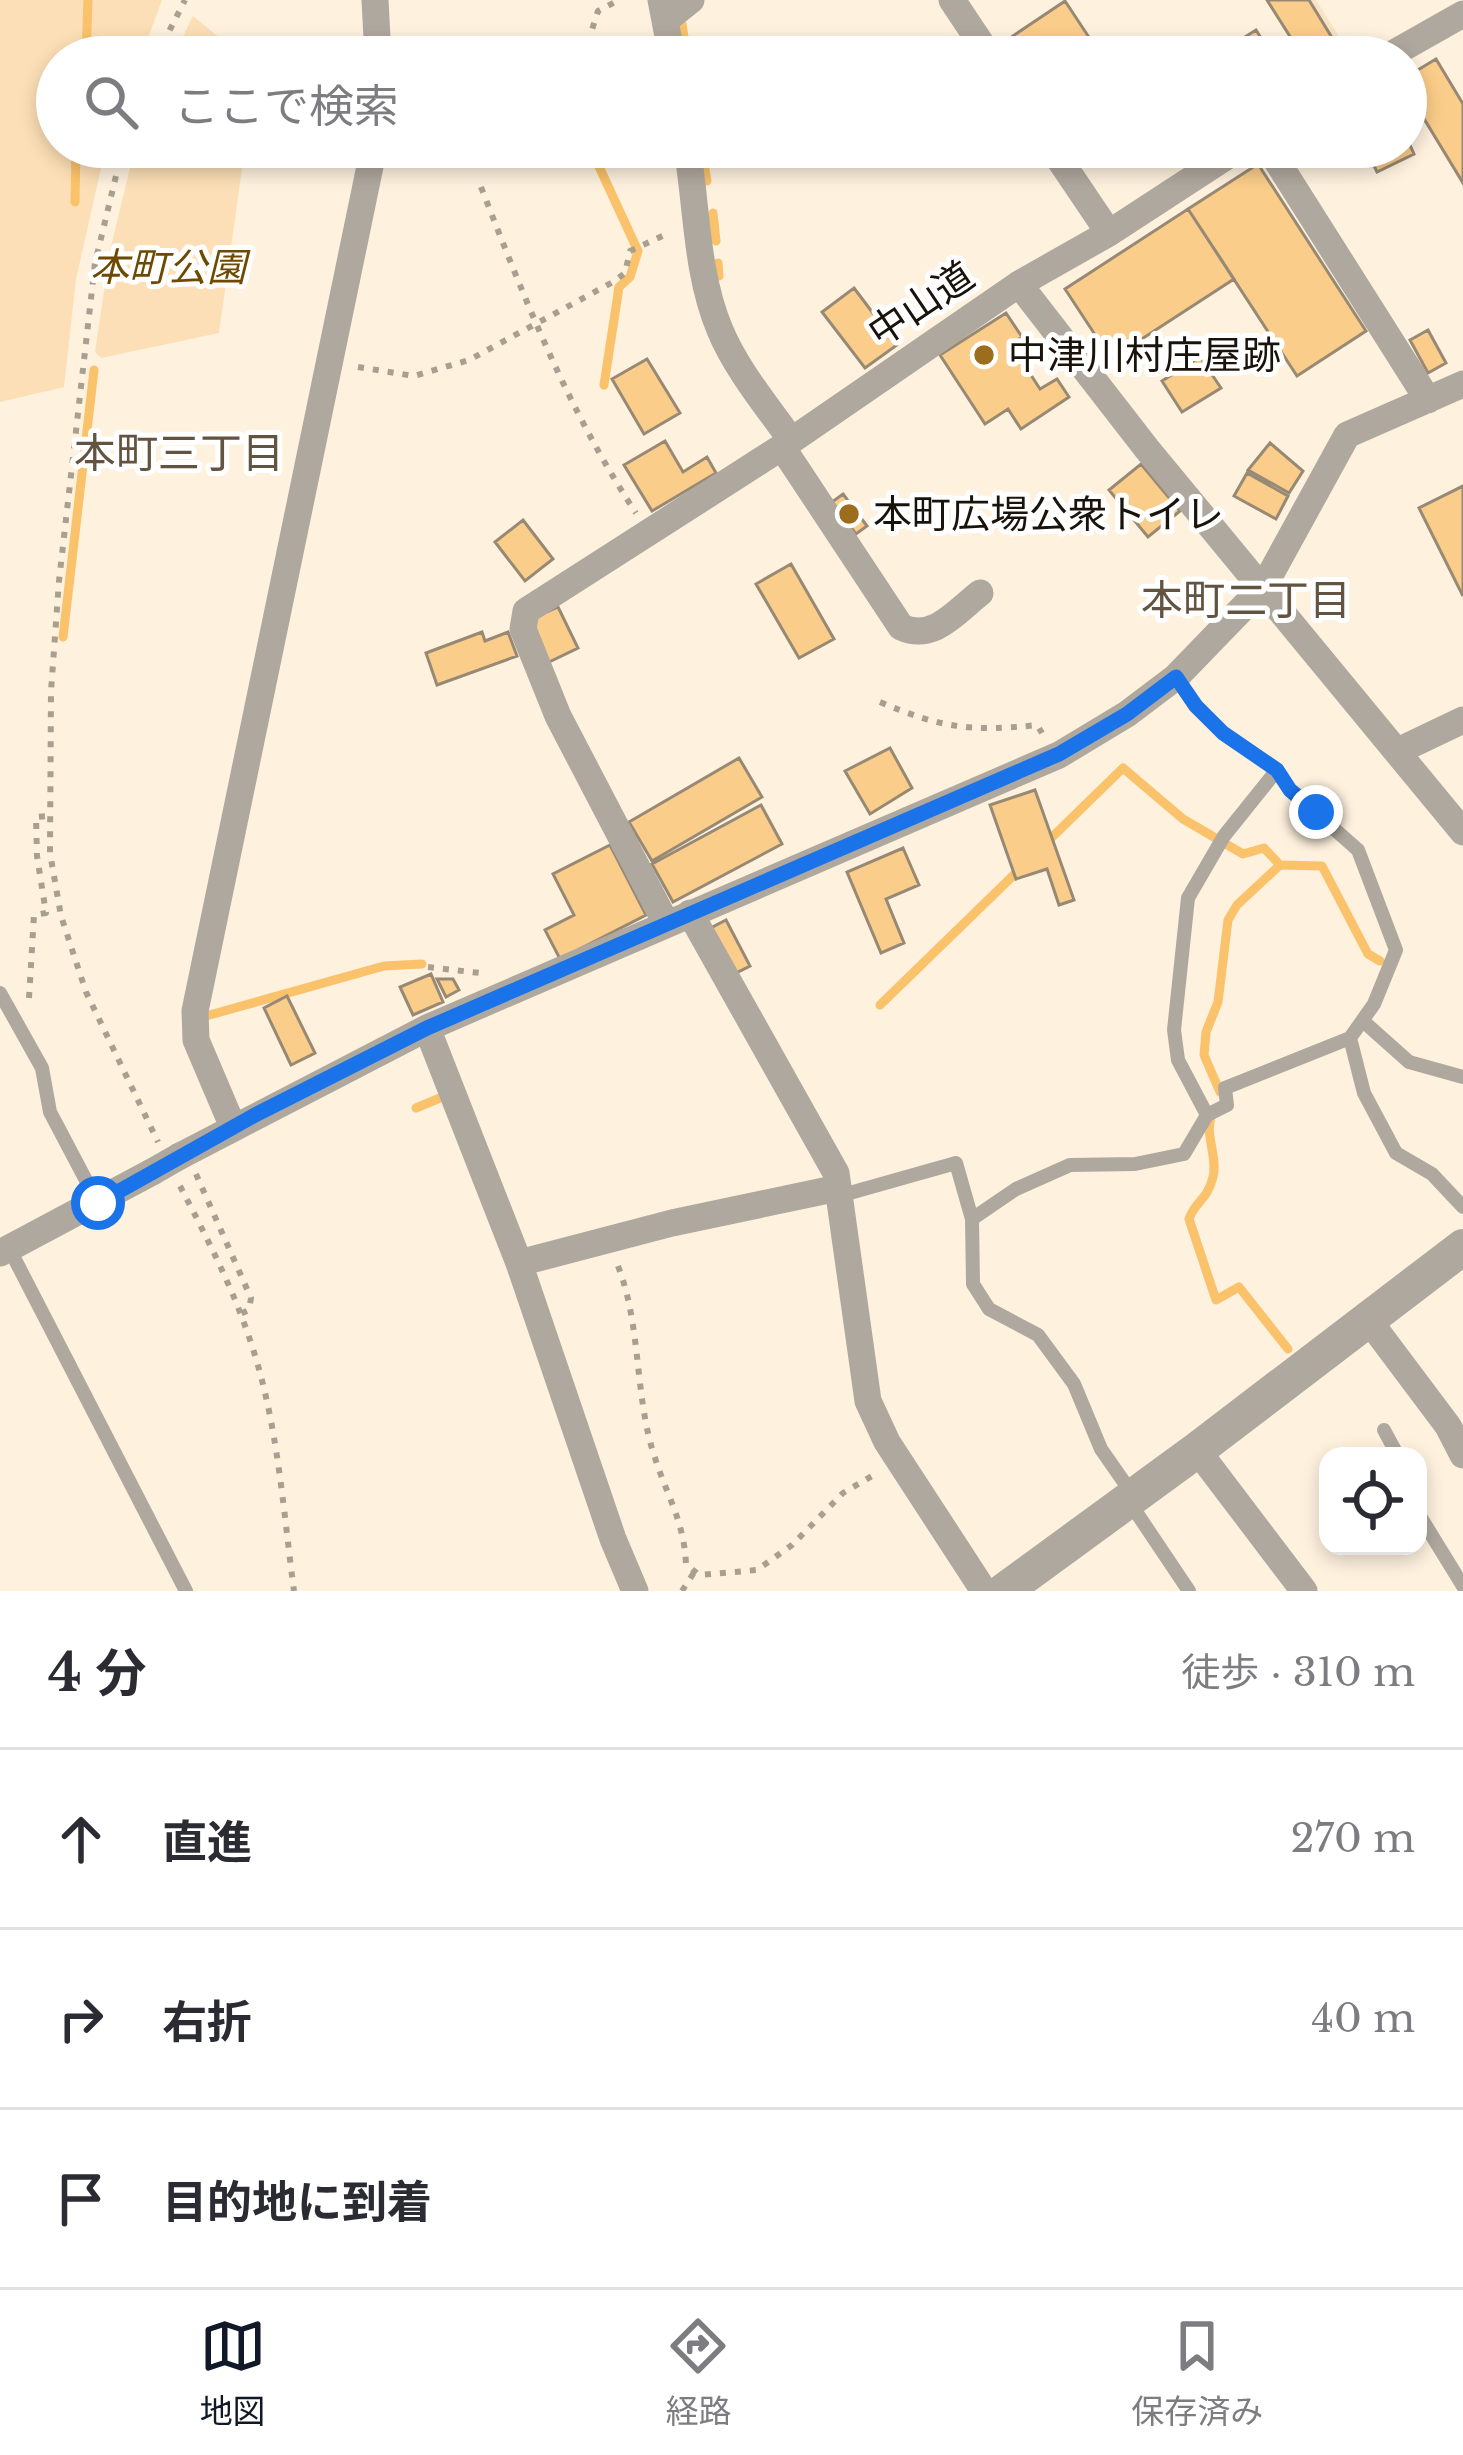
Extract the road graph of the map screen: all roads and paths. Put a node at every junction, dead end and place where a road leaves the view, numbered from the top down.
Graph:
1 (185, 0) edge
2 (375, 0) edge
3 (619, 0) edge
4 (692, 0) edge
5 (952, 0) edge
6 (663, 10) edge
7 (1463, 14) edge
8 (167, 36) edge
9 (377, 36) edge
10 (590, 36) edge
11 (976, 36) edge
12 (1425, 36) edge
13 (118, 168) edge
14 (370, 168) edge
15 (691, 168) edge
16 (1065, 168) edge
17 (1209, 168) edge
18 (1281, 168) edge
19 (482, 187) dead end
20 (1108, 233) junction
21 (641, 244) dead end
22 (1019, 284) junction
23 (535, 325) junction
24 (331, 362) junction
25 (1463, 384) edge
26 (1428, 400) junction
27 (786, 443) junction
28 (648, 531) junction
29 (1264, 586) junction
30 (980, 592) dead end
31 (1176, 677) junction
32 (880, 702) dead end
33 (1463, 719) edge
34 (1398, 751) junction
35 (1059, 754) junction
36 (1277, 770) junction
37 (50, 816) junction
38 (1463, 832) edge
39 (678, 918) junction
40 (428, 968) dead end
41 (516, 987) junction
42 (0, 993) edge
43 (1363, 1021) junction
44 (18, 1022) junction
45 (427, 1028) junction
46 (1350, 1038) junction
47 (1463, 1077) edge
48 (1211, 1114) junction
49 (233, 1127) junction
50 (172, 1164) junction
51 (839, 1192) junction
52 (98, 1203) junction
53 (1463, 1207) edge
54 (972, 1220) junction
55 (608, 1240) junction
56 (1463, 1247) edge
57 (4, 1251) edge
58 (519, 1263) junction
59 (240, 1314) junction
60 (1367, 1318) junction
61 (1384, 1430) dead end
62 (1393, 1447) edge
63 (1198, 1450) junction
64 (1463, 1454) edge
65 (898, 1460) junction
66 (1131, 1498) junction
67 (1427, 1528) edge
68 (695, 1571) junction
69 (1463, 1586) edge
70 (186, 1591) edge
71 (295, 1591) edge
72 (635, 1591) edge
73 (682, 1591) edge
74 (984, 1591) edge
75 (1004, 1591) edge
76 (1189, 1591) edge
77 (1304, 1591) edge

1 - 8 path
2 - 9 street
3 - 10 path
4 - 6 street
5 - 11 street
7 - 12 street
13 - 37 path
14 - 24 street
15 - 27 street
16 - 20 street
17 - 20 street, 中山道
18 - 26 street
19 - 23 path
20 - 22 street, 中山道
21 - 23 path
22 - 27 street, 中山道
22 - 29 street
23 - 24 path
23 - 28 path
24 - 49 street
25 - 26 street
26 - 29 street
27 - 28 street, 中山道
27 - 30 street
28 - 39 street, 中山道
29 - 31 street
29 - 34 street
31 - 35 street
31 - 36 lane
32 - 35 path
33 - 34 street
34 - 38 street
35 - 39 street
36 - 43 lane
36 - 48 lane
37 - 44 path
37 - 50 path
39 - 41 street
39 - 51 street, 中山道
40 - 41 path
41 - 45 street
42 - 44 lane
43 - 46 lane
43 - 47 lane
44 - 52 lane
45 - 49 street
45 - 58 street
46 - 48 lane
46 - 53 lane
48 - 54 lane
49 - 50 street
50 - 52 street
50 - 59 path
50 - 59 path
51 - 54 lane
51 - 55 street
51 - 65 street, 中山道
52 - 57 street
54 - 66 lane
55 - 58 street
55 - 68 path
56 - 60 street
57 - 70 lane
58 - 72 street
59 - 71 path
60 - 63 street
60 - 64 street
61 - 62 lane
63 - 66 street
63 - 77 street
65 - 68 path
65 - 74 street, 中山道
66 - 75 street
66 - 76 lane
67 - 69 lane
68 - 73 path

